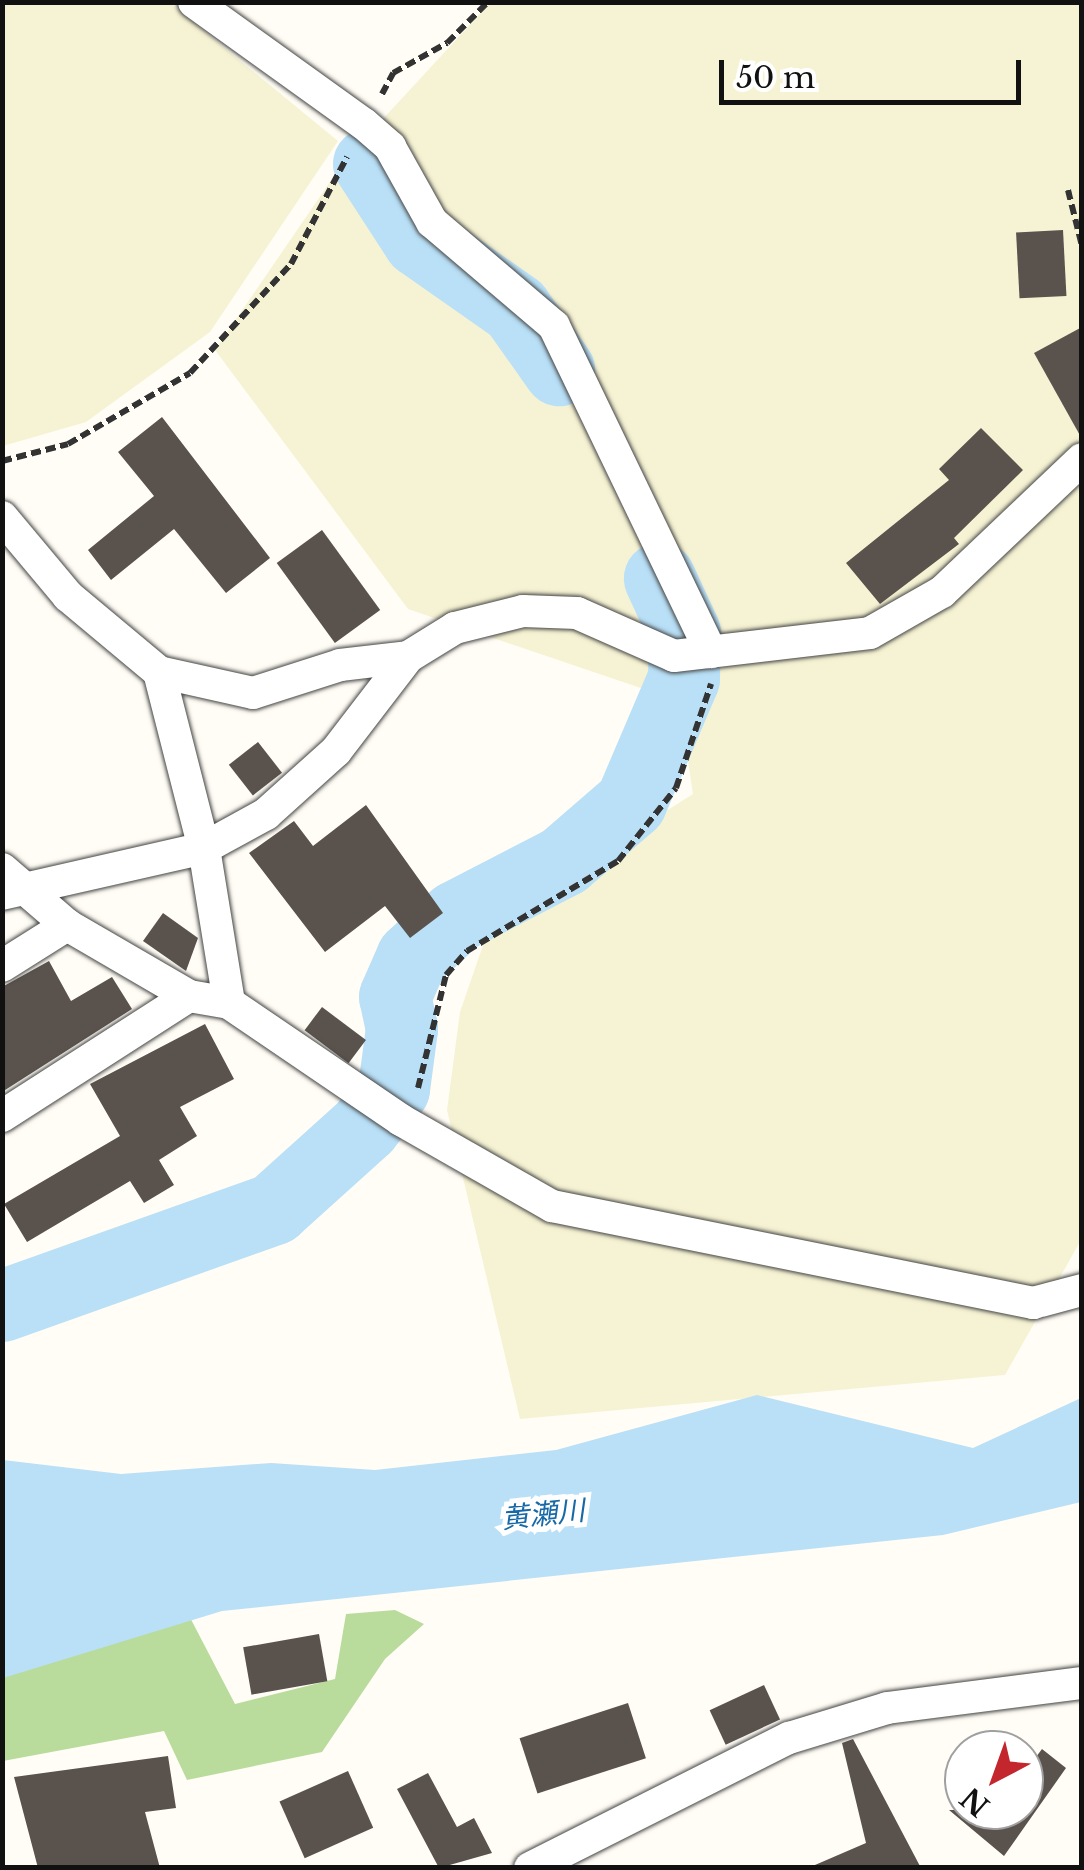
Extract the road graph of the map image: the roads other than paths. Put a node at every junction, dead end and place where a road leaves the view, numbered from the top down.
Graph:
1 (194, 2) edge
2 (1082, 458) edge
3 (2, 518) edge
4 (709, 652) junction
5 (408, 657) junction
6 (158, 672) junction
7 (204, 848) junction
8 (2, 869) edge
9 (14, 893) edge
10 (67, 925) junction
11 (2, 966) edge
12 (190, 996) junction
13 (229, 1003) junction
14 (2, 1116) edge
15 (1082, 1290) edge
16 (1082, 1683) edge
17 (538, 1865) edge

1 - 4 street
2 - 4 street
3 - 6 street
4 - 5 street
5 - 6 street
5 - 7 street
6 - 7 street
7 - 9 street
7 - 13 street
8 - 9 street
9 - 10 street
10 - 11 street
10 - 12 street
12 - 13 street
12 - 14 street
13 - 15 street
16 - 17 street

